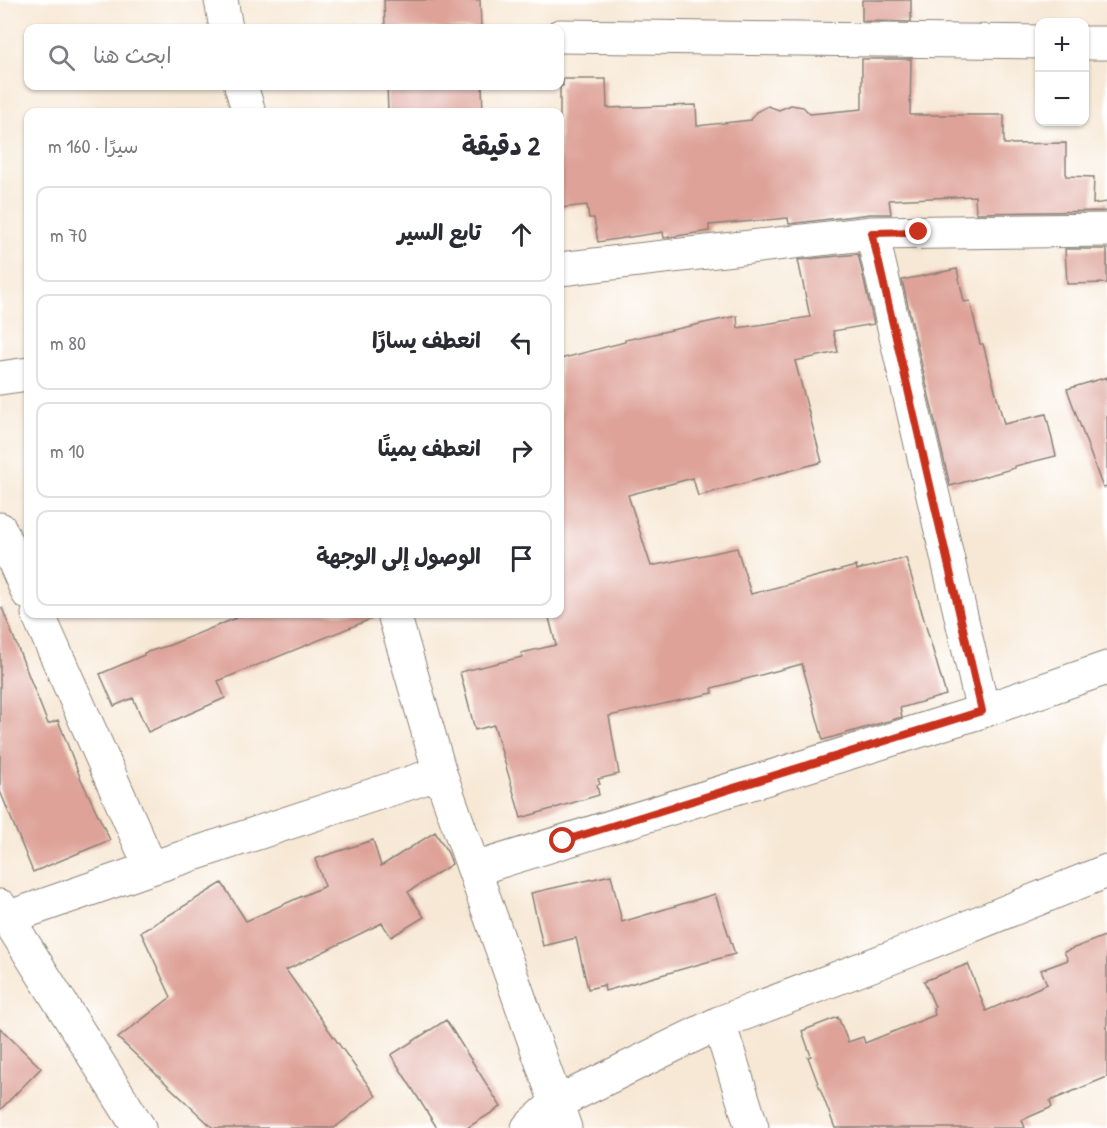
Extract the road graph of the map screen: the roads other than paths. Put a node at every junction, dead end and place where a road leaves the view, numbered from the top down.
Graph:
1 (221, 0) edge
2 (225, 24) edge
3 (564, 36) edge
4 (1035, 42) edge
5 (1089, 43) edge
6 (1107, 44) edge
7 (242, 90) edge
8 (248, 108) edge
9 (1107, 230) edge
10 (872, 233) junction
11 (564, 269) edge
12 (24, 375) edge
13 (0, 378) edge
14 (0, 529) edge
15 (24, 584) edge
16 (40, 618) edge
17 (395, 618) edge
18 (1107, 668) edge
19 (982, 711) junction
20 (440, 773) junction
21 (151, 868) junction
22 (475, 869) junction
23 (1107, 871) edge
24 (3, 912) edge
25 (718, 1023) junction
26 (561, 1115) edge
27 (139, 1128) edge
28 (528, 1128) edge
29 (752, 1128) edge

1 - 2 street
3 - 4 street
5 - 6 street
7 - 8 street
9 - 10 street
10 - 11 street
10 - 19 street
12 - 13 street
14 - 15 street
16 - 21 street
17 - 20 street
18 - 19 street
19 - 22 street
20 - 21 street
20 - 22 street
21 - 24 street
22 - 26 street
23 - 25 street
24 - 27 street
25 - 26 street
25 - 29 street
26 - 28 street

